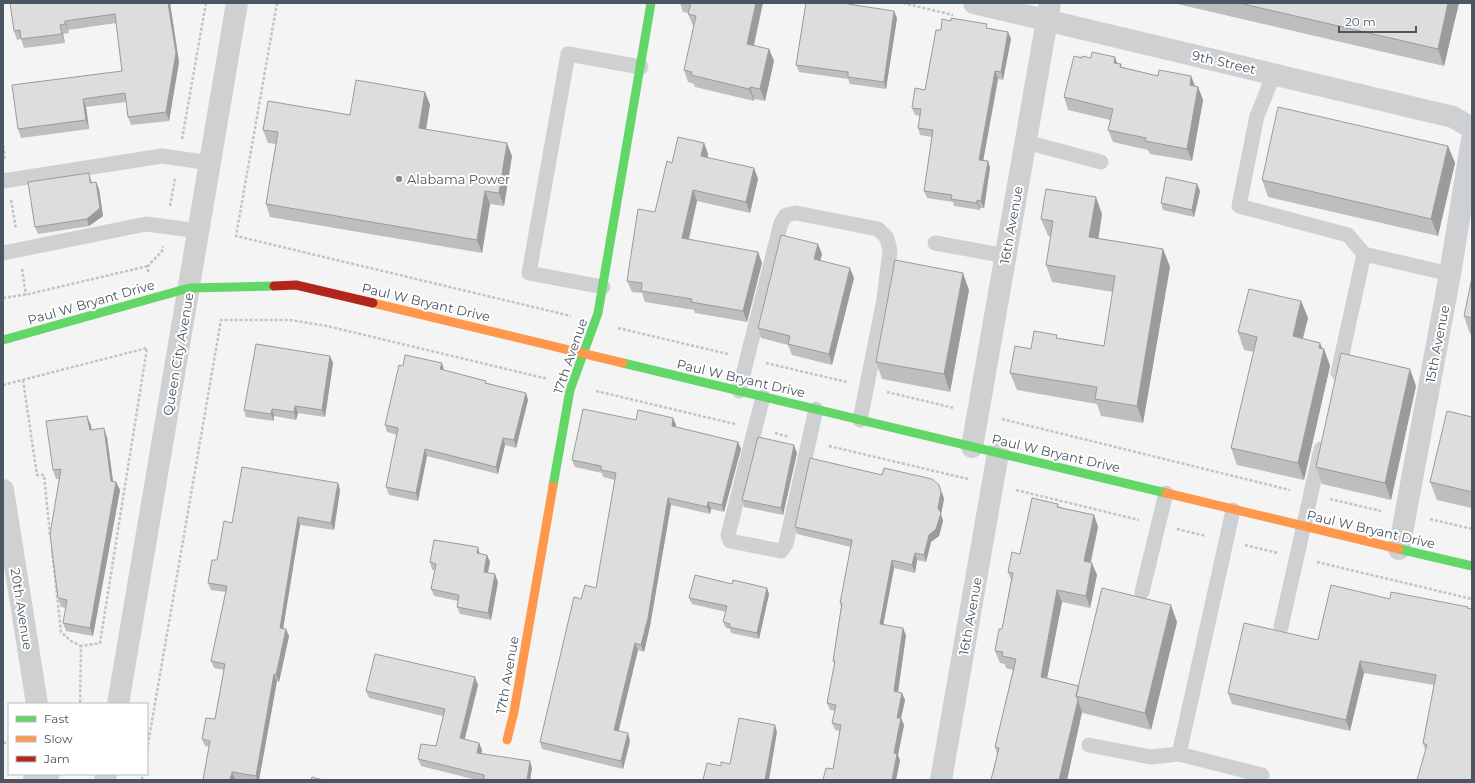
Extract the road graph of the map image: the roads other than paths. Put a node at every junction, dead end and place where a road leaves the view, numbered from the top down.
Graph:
1 (236, 3) edge
2 (651, 3) edge
3 (974, 3) edge
4 (1049, 12) edge
5 (641, 66) junction
6 (1274, 74) junction
7 (1472, 128) edge
8 (1472, 139) edge
9 (1026, 142) junction
10 (1102, 162) dead end
11 (210, 163) junction
12 (6, 181) edge
13 (198, 231) junction
14 (935, 243) dead end
15 (3, 253) edge
16 (1364, 254) junction
17 (1006, 256) junction
18 (1450, 274) junction
19 (603, 287) junction
20 (189, 288) junction
21 (3, 340) edge
22 (584, 354) junction
23 (1335, 386) edge
24 (739, 391) junction
25 (762, 397) junction
26 (816, 409) junction
27 (860, 420) junction
28 (1324, 433) edge
29 (972, 447) junction
30 (998, 453) junction
31 (3, 490) edge
32 (1166, 493) junction
33 (1233, 510) junction
34 (1303, 526) junction
35 (1399, 549) junction
36 (1472, 566) edge
37 (9, 573) edge
38 (1142, 592) dead end
39 (1281, 627) dead end
40 (37, 703) edge
41 (118, 703) edge
42 (507, 740) dead end
43 (1089, 745) dead end
44 (1179, 754) junction
45 (1262, 775) dead end
46 (941, 780) edge

1 - 11 street, Queen City Avenue
2 - 5 street, 17th Avenue
3 - 4 street, 9th Street
4 - 6 street, 9th Street
4 - 9 street, 16th Avenue
5 - 19 street, 17th Avenue
5 - 19 lane
6 - 7 street, 9th Street
6 - 16 lane
8 - 18 street, 15th Avenue
9 - 10 lane
9 - 17 street, 16th Avenue
11 - 12 lane
11 - 13 street, Queen City Avenue
13 - 15 lane
13 - 20 street, Queen City Avenue
14 - 17 lane
16 - 18 lane
16 - 23 lane
17 - 29 street, 16th Avenue
18 - 35 street, 15th Avenue
19 - 22 street, 17th Avenue
20 - 21 street, Paul W Bryant Drive
20 - 22 street, Paul W Bryant Drive
20 - 41 street, Queen City Avenue
22 - 24 street, Paul W Bryant Drive
22 - 42 street, 17th Avenue
24 - 25 street, Paul W Bryant Drive
24 - 27 lane
25 - 26 street, Paul W Bryant Drive
25 - 26 lane
26 - 27 street, Paul W Bryant Drive
27 - 29 street, Paul W Bryant Drive
28 - 34 lane
29 - 30 street, Paul W Bryant Drive
30 - 32 street, Paul W Bryant Drive
30 - 46 street, 16th Avenue
31 - 37 street, 20th Avenue
32 - 33 street, Paul W Bryant Drive
32 - 38 lane
33 - 34 street, Paul W Bryant Drive
33 - 44 lane
34 - 35 street, Paul W Bryant Drive
34 - 39 lane
35 - 36 street, Paul W Bryant Drive
37 - 40 street, 20th Avenue
43 - 44 lane
44 - 45 lane

